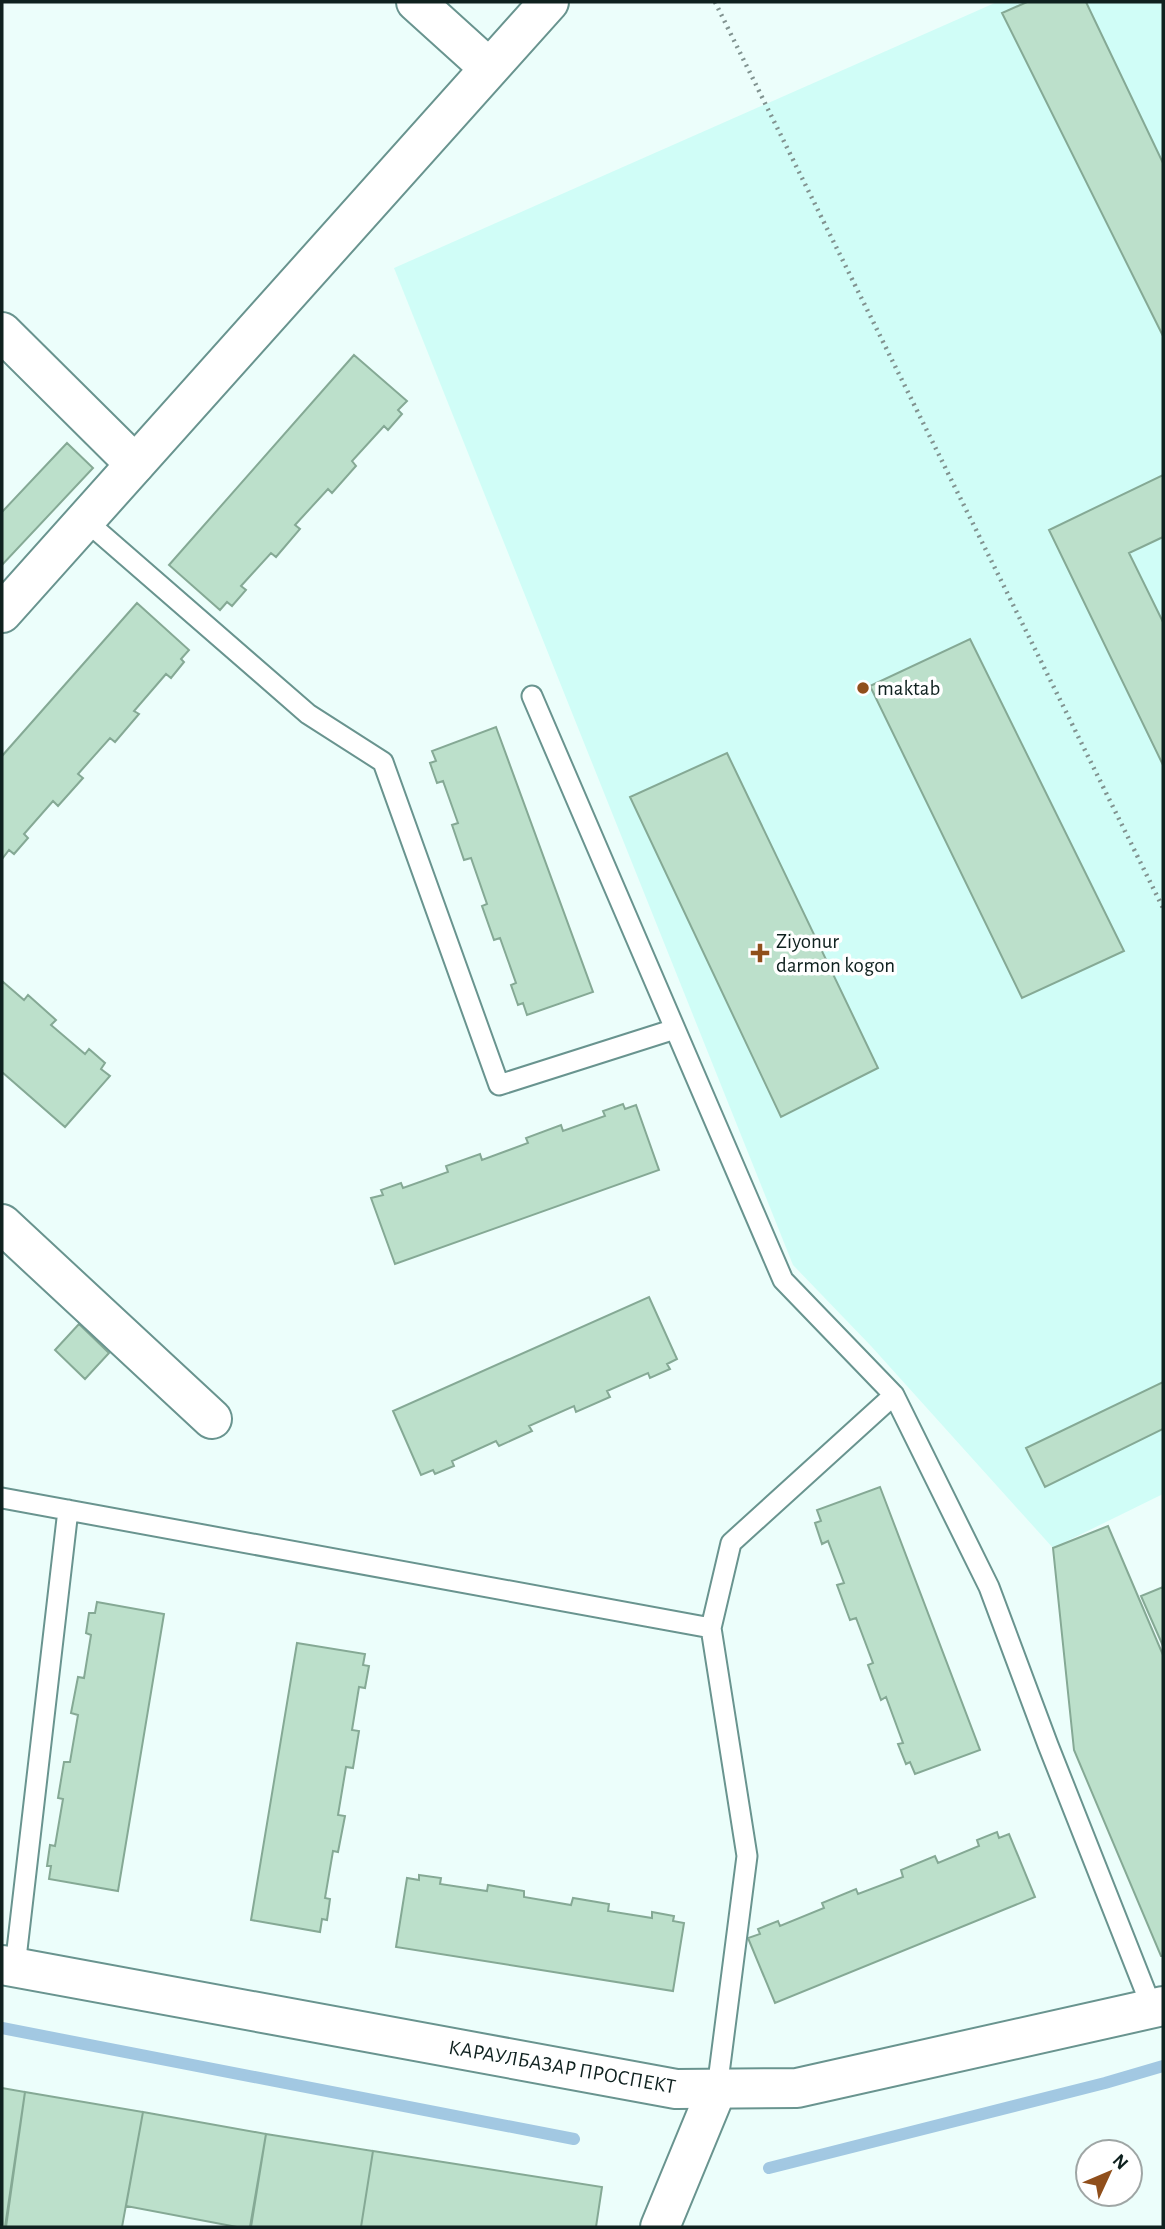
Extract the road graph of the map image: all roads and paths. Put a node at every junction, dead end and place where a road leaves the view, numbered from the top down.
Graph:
1 (416, 2) edge
2 (549, 2) edge
3 (715, 2) edge
4 (489, 68) junction
5 (2, 332) edge
6 (135, 464) junction
7 (85, 520) junction
8 (2, 614) edge
9 (532, 696) dead end
10 (1163, 908) edge
11 (675, 1029) junction
12 (2, 1224) edge
13 (894, 1395) junction
14 (212, 1419) dead end
15 (2, 1498) edge
16 (68, 1510) junction
17 (711, 1628) junction
18 (8, 1966) edge
19 (1158, 2007) edge
20 (717, 2089) junction
21 (660, 2227) edge

1 - 4 street
2 - 4 street
3 - 10 path
4 - 6 street
5 - 6 street
6 - 7 street
7 - 8 street
7 - 11 lane
9 - 11 lane
11 - 13 lane
12 - 14 street
13 - 17 lane
13 - 19 lane
15 - 16 lane
16 - 17 lane
16 - 18 lane
17 - 20 lane
18 - 20 street, КАРАУЛБАЗАР ПРОСПЕКТ
19 - 20 street, КАРАУЛБАЗАР ПРОСПЕКТ
20 - 21 street

